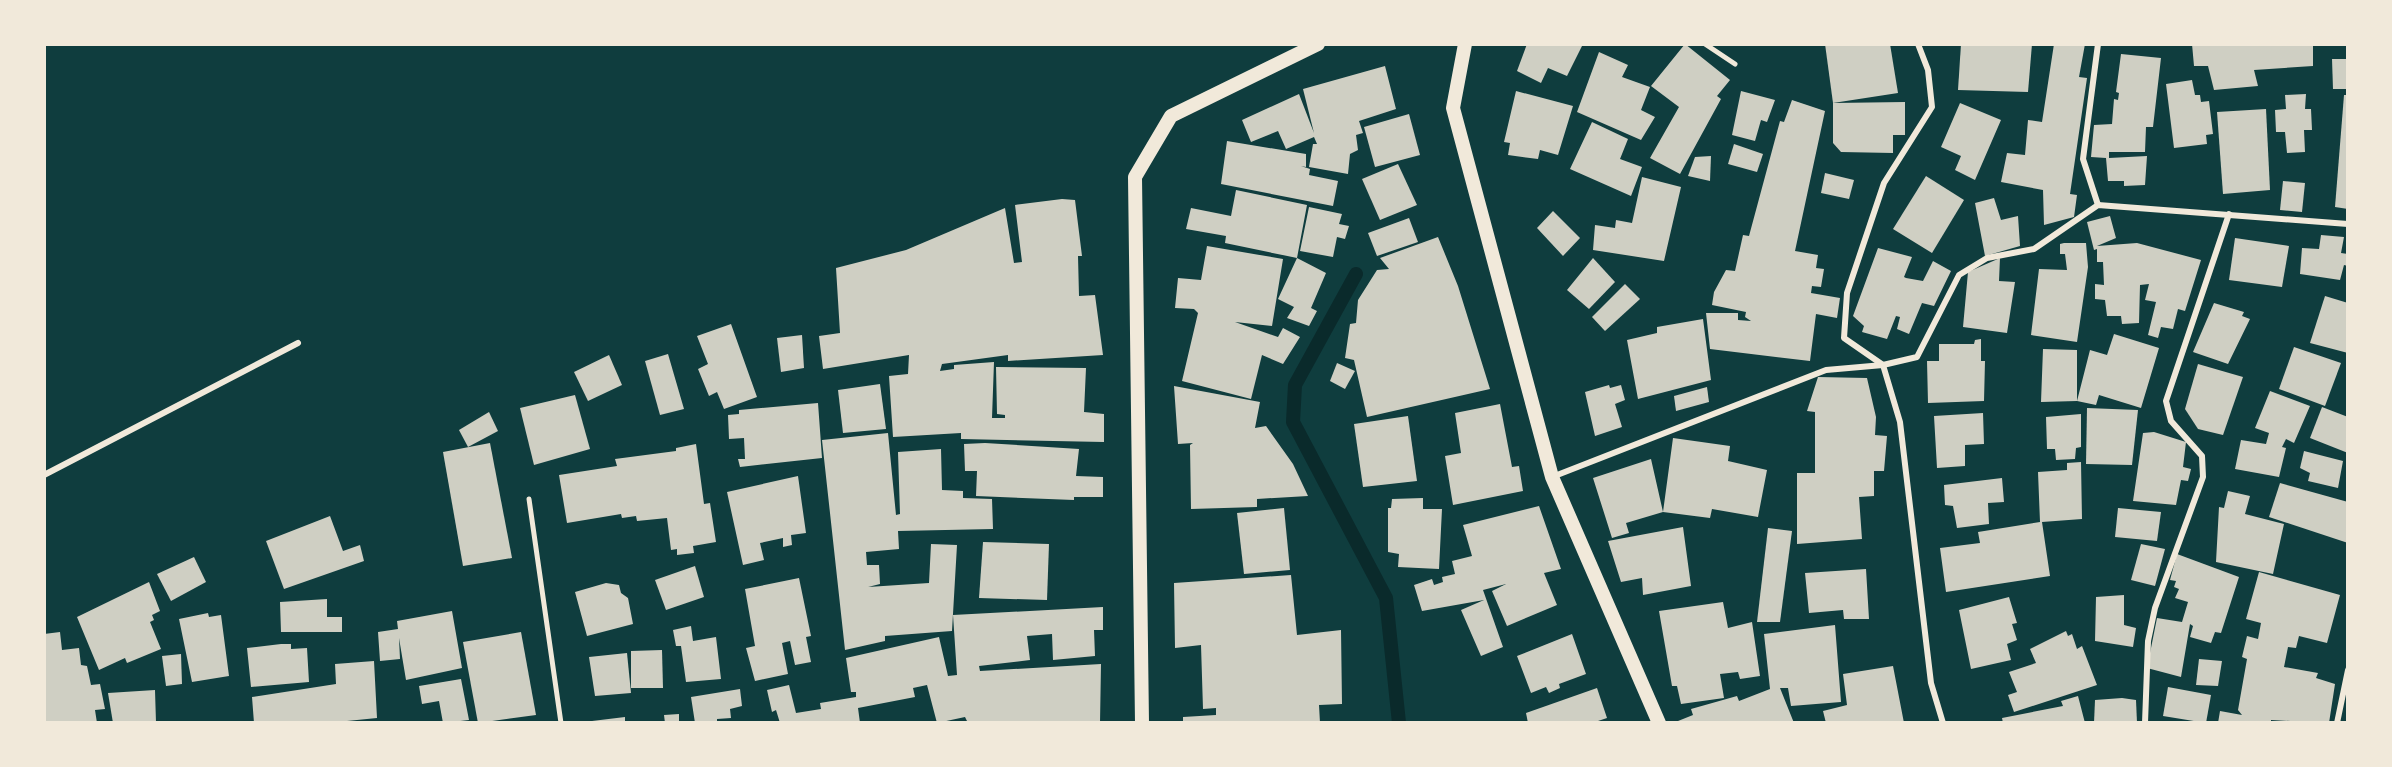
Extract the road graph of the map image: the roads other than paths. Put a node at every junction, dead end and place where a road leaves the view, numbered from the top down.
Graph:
1 (1318, 44) edge
2 (1465, 44) edge
3 (1918, 44) edge
4 (2098, 44) edge
5 (2098, 205) junction
6 (2229, 214) junction
7 (2348, 224) edge
8 (298, 343) dead end
9 (1883, 365) junction
10 (44, 475) edge
11 (1552, 477) junction
12 (2348, 670) edge
13 (1142, 723) edge
14 (1659, 723) edge
15 (1943, 723) edge
16 (2145, 723) edge
17 (2337, 723) edge

1 - 13 street
2 - 11 street
3 - 9 lane
4 - 5 lane
5 - 6 lane
5 - 9 lane
6 - 7 lane
6 - 16 lane
8 - 10 lane
9 - 11 lane
9 - 15 lane
11 - 14 street
12 - 17 lane

